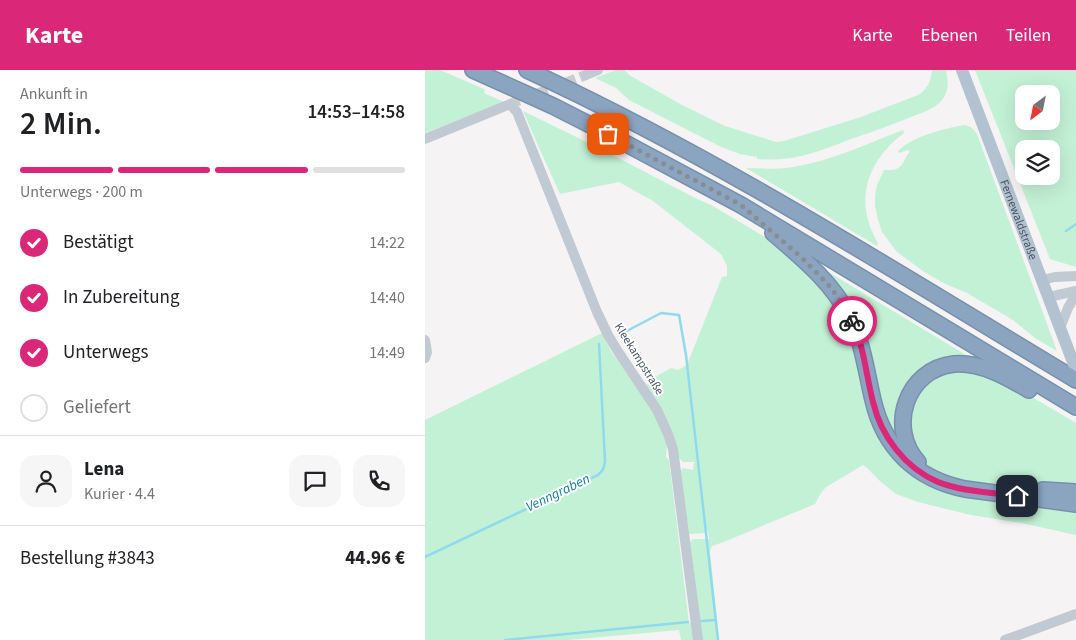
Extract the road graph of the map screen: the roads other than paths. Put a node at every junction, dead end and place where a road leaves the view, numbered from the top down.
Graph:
1 (473, 70) edge
2 (527, 70) edge
3 (598, 70) edge
4 (962, 70) edge
5 (586, 75) dead end
6 (425, 139) edge
7 (741, 205) junction
8 (1076, 276) edge
9 (1042, 280) junction
10 (1076, 293) edge
11 (1049, 297) junction
12 (1060, 328) junction
13 (425, 340) edge
14 (425, 358) edge
15 (1076, 370) edge
16 (1076, 380) edge
17 (1076, 406) edge
18 (1076, 417) edge
19 (1076, 492) edge
20 (1076, 504) edge
21 (1076, 614) edge
22 (698, 640) edge
23 (1005, 640) edge

1 - 7 highway
2 - 16 highway
3 - 5 street
4 - 9 main road, Fernewaldstraße
6 - 22 street, Kleekampstraße
7 - 17 highway
7 - 20 highway
8 - 9 street
9 - 11 main road, Fernewaldstraße
10 - 11 street
10 - 12 street
11 - 12 main road, Fernewaldstraße
12 - 15 main road, Fernewaldstraße
13 - 14 street
18 - 19 highway
21 - 23 street

